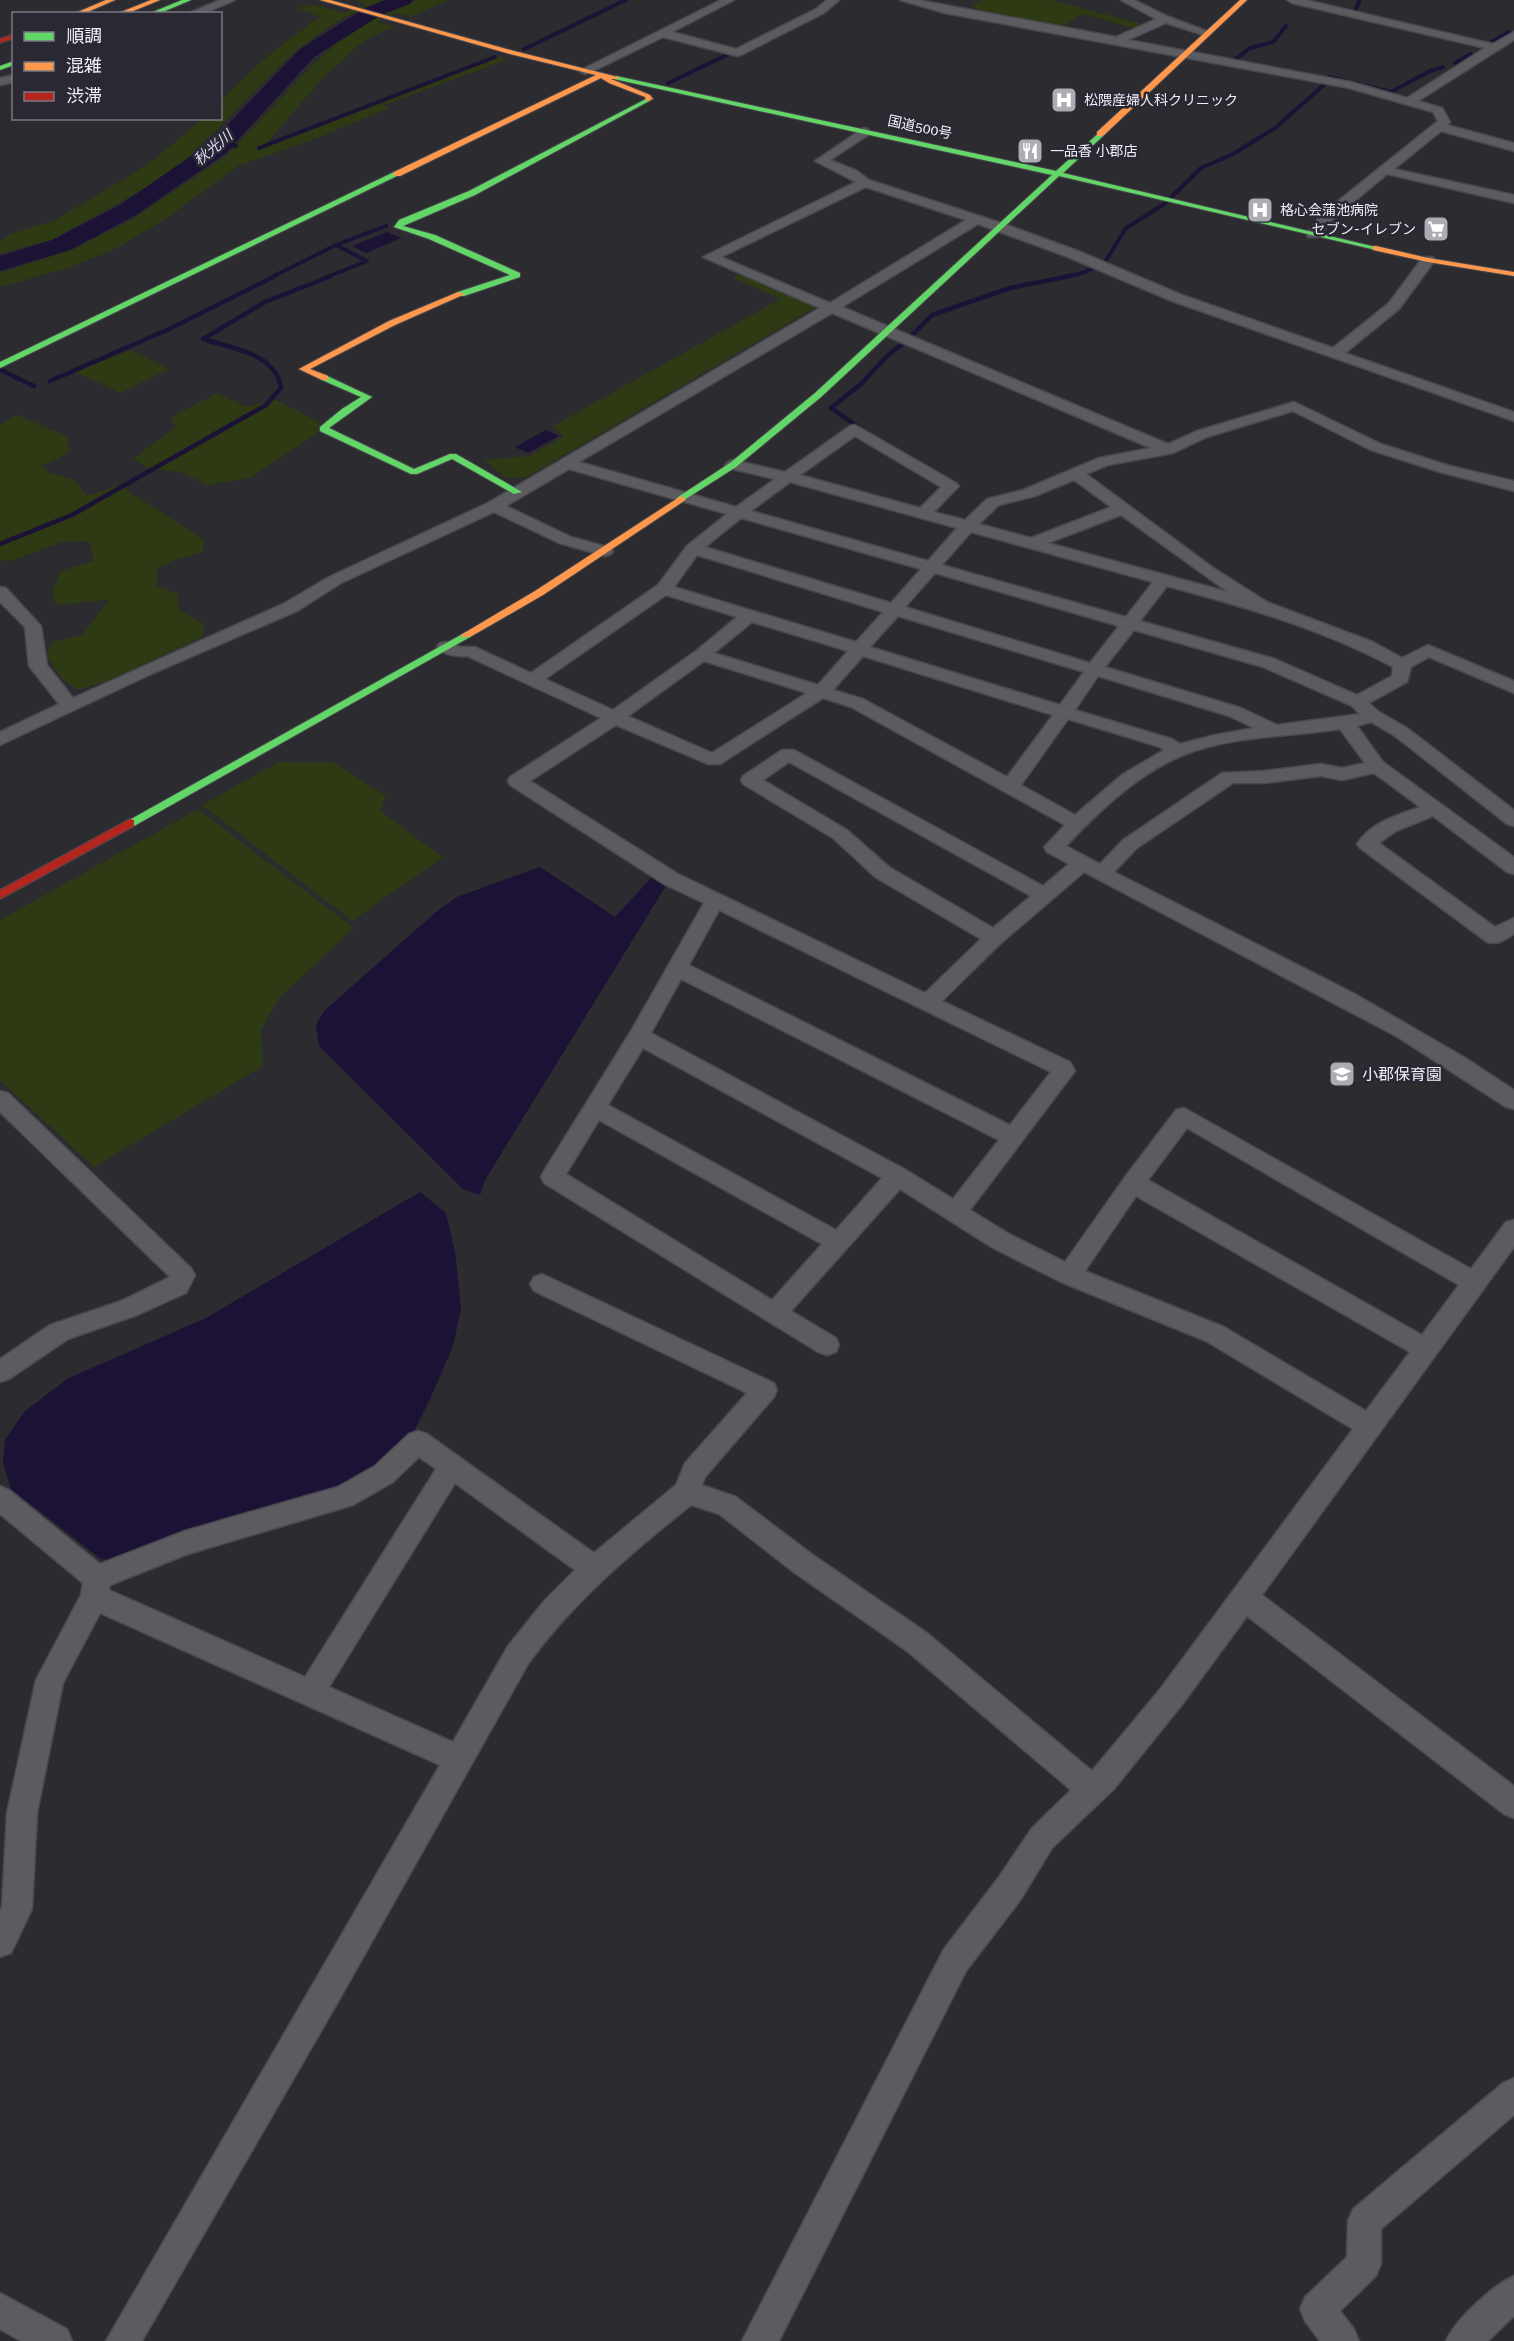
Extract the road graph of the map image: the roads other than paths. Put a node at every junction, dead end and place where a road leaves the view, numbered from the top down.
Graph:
1 (112, 0) edge
2 (142, 0) edge
3 (157, 0) edge
4 (188, 0) edge
5 (230, 0) edge
6 (323, 0) edge
7 (729, 0) edge
8 (834, 0) edge
9 (904, 0) edge
10 (1126, 0) edge
11 (1244, 0) edge
12 (1292, 0) edge
13 (81, 12) edge
14 (113, 12) edge
15 (124, 12) edge
16 (156, 12) edge
17 (197, 12) edge
18 (1165, 19) junction
19 (661, 33) junction
20 (1207, 33) junction
21 (1514, 35) edge
22 (1117, 41) junction
23 (1503, 45) edge
24 (1184, 54) junction
25 (585, 71) junction
26 (602, 75) junction
27 (1410, 101) junction
28 (1437, 126) junction
29 (864, 132) junction
30 (1514, 147) edge
31 (1384, 170) junction
32 (1055, 173) junction
33 (865, 183) junction
34 (1514, 199) edge
35 (976, 220) junction
36 (999, 227) junction
37 (1313, 234) junction
38 (1428, 260) junction
39 (1514, 274) edge
40 (831, 308) junction
41 (887, 332) junction
42 (1335, 354) junction
43 (0, 365) edge
44 (1514, 417) edge
45 (1168, 450) junction
46 (569, 464) junction
47 (733, 465) junction
48 (1076, 474) junction
49 (788, 477) junction
50 (1514, 486) edge
51 (517, 492) junction
52 (687, 497) junction
53 (495, 506) junction
54 (1124, 508) junction
55 (740, 511) junction
56 (923, 514) junction
57 (968, 526) junction
58 (1031, 544) junction
59 (693, 549) junction
60 (604, 550) junction
61 (933, 568) junction
62 (1163, 580) junction
63 (664, 589) junction
64 (0, 592) edge
65 (1261, 606) junction
66 (896, 609) junction
67 (750, 615) junction
68 (1128, 624) junction
69 (446, 647) junction
70 (860, 649) junction
71 (702, 655) junction
72 (1402, 665) junction
73 (1094, 670) junction
74 (532, 680) junction
75 (1514, 688) edge
76 (822, 691) junction
77 (1358, 702) junction
78 (70, 706) junction
79 (1064, 712) junction
80 (1373, 716) junction
81 (615, 717) junction
82 (1346, 724) junction
83 (1275, 731) junction
84 (0, 739) edge
85 (1178, 751) junction
86 (1377, 766) junction
87 (1009, 788) junction
88 (1434, 809) junction
89 (1514, 820) edge
90 (1076, 823) junction
91 (1082, 863) junction
92 (1514, 867) edge
93 (1102, 873) junction
94 (1043, 894) junction
95 (0, 895) edge
96 (715, 900) junction
97 (1514, 925) edge
98 (994, 938) junction
99 (677, 968) junction
100 (928, 1003) junction
101 (639, 1036) junction
102 (0, 1099) edge
103 (1514, 1101) edge
104 (595, 1108) junction
105 (1013, 1137) junction
106 (898, 1176) junction
107 (1133, 1182) junction
108 (955, 1213) junction
109 (1514, 1229) edge
110 (838, 1242) junction
111 (1069, 1275) junction
112 (1474, 1282) junction
113 (542, 1284) dead end
114 (775, 1313) junction
115 (827, 1345) dead end
116 (1425, 1349) junction
117 (0, 1372) edge
118 (1370, 1426) junction
119 (452, 1466) junction
120 (687, 1492) junction
121 (0, 1497) edge
122 (593, 1567) junction
123 (96, 1587) junction
124 (1243, 1597) junction
125 (310, 1693) junction
126 (459, 1759) junction
127 (1093, 1790) junction
128 (1514, 1804) edge
129 (0, 1942) edge
130 (1514, 2094) edge
131 (1514, 2293) edge
132 (0, 2310) edge
133 (55, 2341) edge
134 (123, 2341) edge
135 (759, 2341) edge
136 (1342, 2341) edge
137 (1463, 2341) edge

1 - 13 main road
2 - 14 main road
3 - 15 main road
4 - 16 main road
5 - 17 street
6 - 25 main road, 国道500号
7 - 19 street
8 - 19 street
9 - 22 street
10 - 18 street
11 - 20 main road
12 - 23 street
18 - 20 street
18 - 22 street
19 - 25 street
20 - 24 main road
21 - 23 street
22 - 24 street
23 - 27 street
24 - 27 street
24 - 32 main road
25 - 26 main road, 国道500号
26 - 29 main road, 国道500号
26 - 43 main road
26 - 51 main road
27 - 28 street
28 - 30 street
28 - 31 street
29 - 32 main road, 国道500号
29 - 33 street
31 - 34 street
31 - 37 street
32 - 36 main road
32 - 37 main road, 国道500号
33 - 35 street
33 - 40 street
35 - 36 street
35 - 40 street
36 - 41 main road
36 - 42 street
37 - 38 main road, 国道500号
38 - 39 main road, 国道500号
38 - 42 street
40 - 41 street
40 - 46 street
41 - 45 street
41 - 47 main road
42 - 44 street
45 - 48 street
45 - 50 street
46 - 51 street
46 - 52 street
47 - 49 street
47 - 52 main road
48 - 54 street
48 - 57 street
49 - 55 street
49 - 56 street
49 - 56 street
51 - 53 street
52 - 55 street
52 - 60 main road
53 - 60 street
53 - 78 street
54 - 58 street
54 - 65 street
55 - 59 street
55 - 61 street
56 - 57 street
57 - 58 street
57 - 61 street
58 - 62 street
59 - 63 street
59 - 66 street
60 - 69 main road
61 - 66 street
61 - 68 street
62 - 65 street
62 - 68 street
63 - 67 street
63 - 74 street
64 - 78 street
65 - 72 street
66 - 70 street
66 - 73 street
67 - 70 street
67 - 71 street
68 - 73 street
68 - 77 street
69 - 74 street
69 - 95 main road
70 - 76 street
70 - 79 street
71 - 76 street
71 - 81 street
72 - 75 street
72 - 77 street
73 - 79 street
73 - 83 street
74 - 81 street
76 - 81 street
76 - 87 street
77 - 80 street
78 - 84 street
79 - 85 street
79 - 87 street
80 - 82 street
80 - 89 street
81 - 96 street
82 - 83 street
82 - 86 street
83 - 85 street
85 - 90 street
86 - 88 street
86 - 93 street
87 - 90 street
88 - 92 street
88 - 97 street
90 - 91 street
91 - 93 street
91 - 94 street
93 - 103 street
94 - 98 street
94 - 98 street
96 - 99 street
96 - 100 street
98 - 100 street
99 - 101 street
99 - 105 street
100 - 105 street
101 - 104 street
101 - 106 street
102 - 117 street
104 - 110 street
104 - 114 street
105 - 108 street
106 - 108 street
106 - 110 street
107 - 111 street
107 - 112 street
107 - 116 street
108 - 111 street
109 - 112 street
110 - 114 street
111 - 118 street
112 - 116 street
113 - 120 street
114 - 115 street
116 - 118 street
118 - 124 street
119 - 122 street
119 - 123 street
119 - 125 street
120 - 122 street
120 - 127 street
121 - 123 street
122 - 126 street
123 - 125 street
123 - 129 street
124 - 127 street
124 - 128 street
125 - 126 street
126 - 134 street
127 - 135 street
130 - 136 street
131 - 137 street
132 - 133 street

